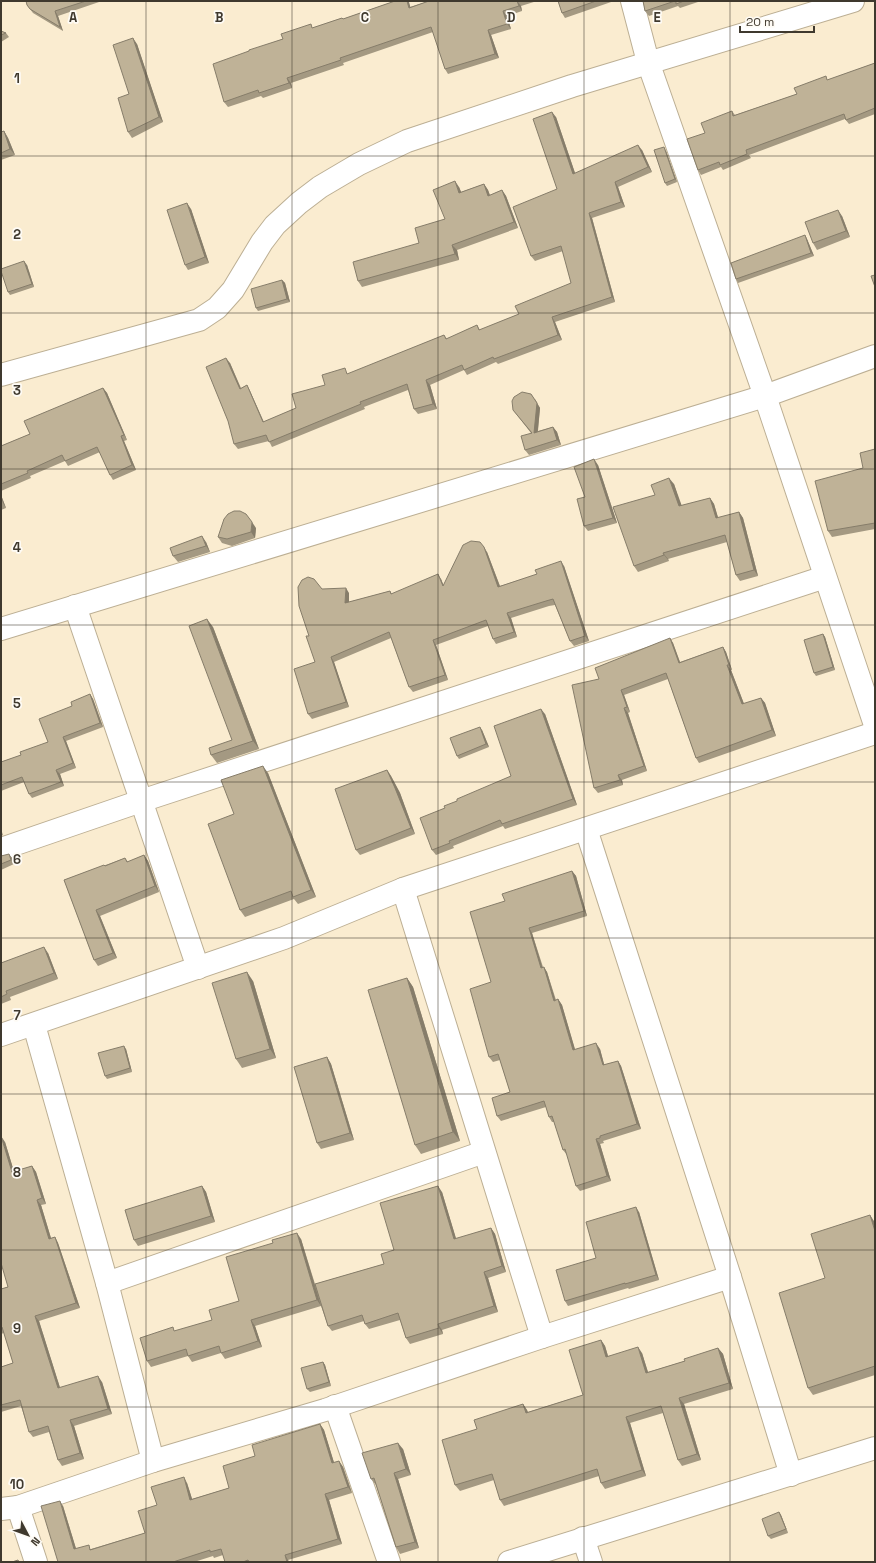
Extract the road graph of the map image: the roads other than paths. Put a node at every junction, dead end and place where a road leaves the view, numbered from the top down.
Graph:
1 (632, 1) edge
2 (853, 1) edge
3 (648, 62) junction
4 (875, 356) edge
5 (1, 375) edge
6 (765, 396) junction
7 (825, 576) junction
8 (75, 606) junction
9 (1, 629) edge
10 (875, 725) edge
11 (875, 733) edge
12 (141, 801) junction
13 (586, 829) junction
14 (1, 849) edge
15 (402, 889) junction
16 (198, 968) junction
17 (34, 1025) junction
18 (1, 1035) edge
19 (484, 1152) junction
20 (730, 1277) junction
21 (107, 1283) junction
22 (542, 1337) junction
23 (335, 1406) junction
24 (875, 1448) edge
25 (152, 1461) junction
26 (791, 1475) junction
27 (9, 1508) edge
28 (583, 1538) junction
29 (36, 1562) edge
30 (389, 1562) edge
31 (509, 1562) edge
32 (591, 1562) edge

1 - 3 street
2 - 3 street
3 - 5 street
3 - 6 street
4 - 6 street
6 - 7 street
6 - 8 street
7 - 10 street
7 - 12 street
8 - 9 street
8 - 12 street
11 - 13 street
12 - 14 street
12 - 16 street
13 - 15 street
13 - 20 street
15 - 16 street
15 - 19 street
16 - 17 street
17 - 18 street
17 - 21 street
19 - 21 street
19 - 22 street
20 - 22 street
20 - 26 street
21 - 25 street
22 - 23 street
23 - 25 street
23 - 30 street
24 - 26 street
25 - 27 street
26 - 28 street
27 - 29 street
28 - 31 street
28 - 32 street

